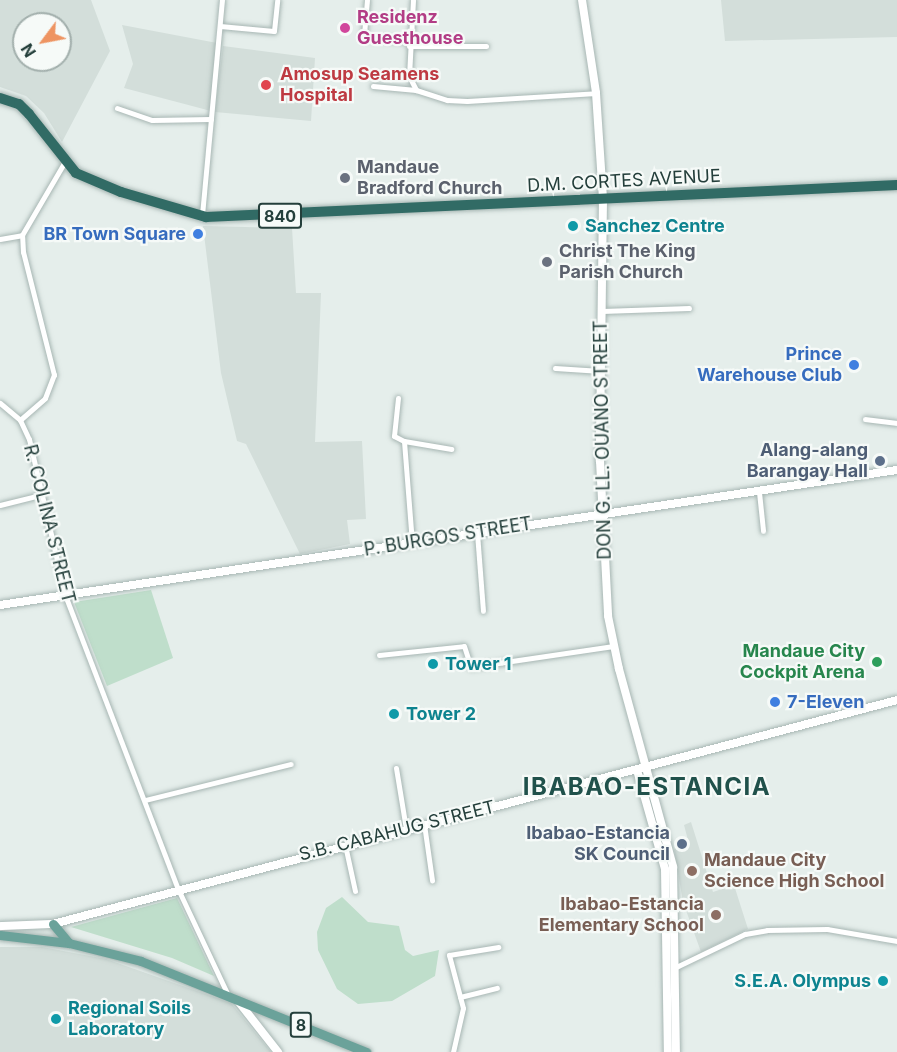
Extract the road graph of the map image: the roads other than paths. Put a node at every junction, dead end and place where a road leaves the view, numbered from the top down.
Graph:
1 (222, 0) edge
2 (278, 0) edge
3 (367, 0) edge
4 (413, 0) edge
5 (582, 0) edge
6 (220, 26) junction
7 (409, 44) junction
8 (486, 46) dead end
9 (373, 86) dead end
10 (416, 90) junction
11 (596, 93) junction
12 (0, 98) edge
13 (117, 108) dead end
14 (211, 119) junction
15 (64, 163) junction
16 (897, 186) edge
17 (603, 198) junction
18 (202, 217) junction
19 (22, 235) junction
20 (0, 239) edge
21 (689, 308) dead end
22 (602, 311) junction
23 (555, 368) dead end
24 (601, 371) junction
25 (398, 398) dead end
26 (0, 403) edge
27 (865, 419) dead end
28 (20, 420) junction
29 (897, 423) edge
30 (404, 441) junction
31 (451, 450) dead end
32 (897, 470) edge
33 (759, 492) junction
34 (40, 495) junction
35 (0, 504) edge
36 (600, 514) junction
37 (764, 531) dead end
38 (477, 533) junction
39 (412, 543) junction
40 (65, 596) junction
41 (0, 605) edge
42 (483, 611) dead end
43 (613, 646) junction
44 (379, 654) dead end
45 (897, 699) edge
46 (291, 764) dead end
47 (646, 767) junction
48 (396, 768) dead end
49 (637, 770) junction
50 (145, 800) junction
51 (424, 824) junction
52 (406, 829) junction
53 (664, 842) junction
54 (345, 844) junction
55 (432, 880) dead end
56 (178, 889) junction
57 (356, 891) dead end
58 (53, 924) junction
59 (0, 926) edge
60 (671, 934) junction
61 (0, 935) edge
62 (897, 941) edge
63 (69, 943) junction
64 (498, 947) dead end
65 (674, 968) junction
66 (497, 988) dead end
67 (231, 995) junction
68 (460, 997) junction
69 (672, 1030) junction
70 (278, 1052) edge
71 (366, 1052) edge
72 (453, 1052) edge
73 (669, 1052) edge
74 (676, 1052) edge

1 - 6 street
2 - 6 street
3 - 7 street
4 - 7 street
5 - 11 street, DON G. LL. OUANO STREET
6 - 14 street
7 - 8 street
7 - 10 street
9 - 10 street
10 - 11 street
11 - 17 street, DON G. LL. OUANO STREET
12 - 15 highway, D.M. CORTES AVENUE / 840
13 - 14 street
14 - 18 street
15 - 18 highway, D.M. CORTES AVENUE / 840
15 - 19 street
16 - 17 highway, D.M. CORTES AVENUE / 840
17 - 18 highway, D.M. CORTES AVENUE / 840
17 - 22 street, DON G. LL. OUANO STREET
19 - 20 street
19 - 28 street, R. COLINA STREET
21 - 22 street
22 - 24 street, DON G. LL. OUANO STREET
23 - 24 street
24 - 36 street, DON G. LL. OUANO STREET
25 - 30 street
26 - 28 street
27 - 29 street
28 - 34 street, R. COLINA STREET
30 - 31 street
30 - 39 street
32 - 33 street, P. BURGOS STREET
33 - 36 street, P. BURGOS STREET
33 - 37 street
34 - 35 street
34 - 40 street, R. COLINA STREET
36 - 38 street, P. BURGOS STREET
36 - 43 street, DON G. LL. OUANO STREET
38 - 39 street, P. BURGOS STREET
38 - 42 street
39 - 40 street, P. BURGOS STREET
40 - 41 street, P. BURGOS STREET
40 - 50 street, R. COLINA STREET
43 - 44 street
43 - 47 street, DON G. LL. OUANO STREET
45 - 47 street, S.B. CABAHUG STREET
46 - 50 street
47 - 49 street, S.B. CABAHUG STREET
47 - 53 street, DON G. LL. OUANO STREET
48 - 52 street
49 - 51 street, S.B. CABAHUG STREET
49 - 53 street, DON G. LL. OUANO STREET
50 - 56 street, R. COLINA STREET
51 - 52 street, S.B. CABAHUG STREET
51 - 55 street
52 - 54 street, S.B. CABAHUG STREET
53 - 60 street, DON G. LL. OUANO STREET
54 - 56 street, S.B. CABAHUG STREET
54 - 57 street
56 - 58 street, S.B. CABAHUG STREET
56 - 67 street, R. COLINA STREET
58 - 59 street, S.B. CABAHUG STREET
58 - 63 main road
60 - 65 street, DON G. LL. OUANO STREET
60 - 69 street, DON G. LL. OUANO STREET
61 - 63 main road, 8
62 - 65 street
63 - 67 main road, 8
64 - 68 street
65 - 69 street, DON G. LL. OUANO STREET
66 - 68 street
67 - 70 street
67 - 71 main road, 8
68 - 72 street
69 - 73 street, DON G. LL. OUANO STREET
69 - 74 street, DON G. LL. OUANO STREET

